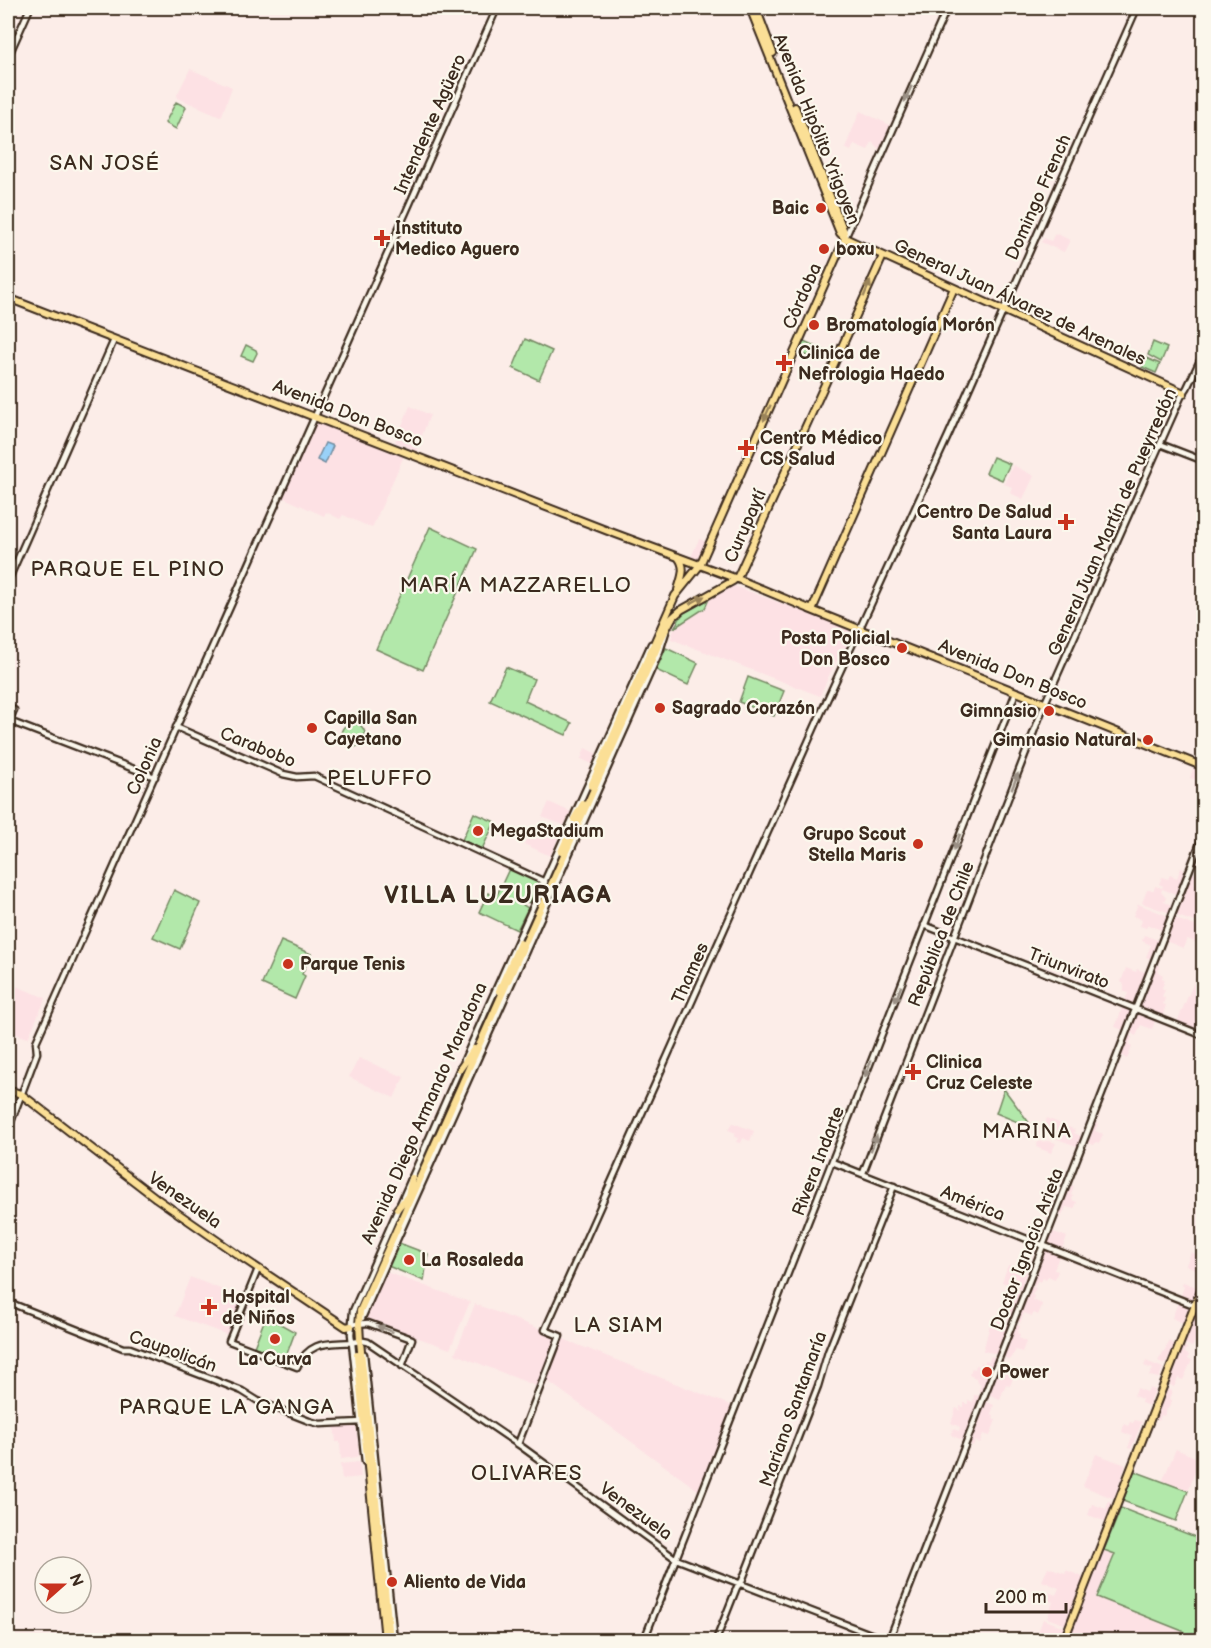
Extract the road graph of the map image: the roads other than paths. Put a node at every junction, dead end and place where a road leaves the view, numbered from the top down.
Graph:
1 (30, 8) edge
2 (497, 8) edge
3 (750, 8) edge
4 (756, 8) edge
5 (947, 8) edge
6 (1137, 8) edge
7 (8, 57) edge
8 (845, 238) junction
9 (883, 256) junction
10 (954, 288) junction
11 (8, 298) edge
12 (1003, 310) junction
13 (114, 340) junction
14 (1203, 352) edge
15 (1184, 393) junction
16 (315, 416) junction
17 (1160, 444) junction
18 (1203, 461) edge
19 (678, 557) junction
20 (699, 566) junction
21 (735, 580) junction
22 (8, 581) edge
23 (675, 596) junction
24 (812, 610) junction
25 (665, 627) junction
26 (860, 628) junction
27 (1016, 692) junction
28 (1045, 704) junction
29 (8, 707) edge
30 (621, 719) junction
31 (177, 727) junction
32 (618, 744) junction
33 (1203, 767) edge
34 (155, 777) junction
35 (592, 788) junction
36 (568, 832) junction
37 (1203, 833) edge
38 (547, 888) junction
39 (924, 925) junction
40 (954, 937) junction
41 (504, 970) junction
42 (494, 1001) junction
43 (1135, 1008) junction
44 (1203, 1036) edge
45 (474, 1049) junction
46 (460, 1069) junction
47 (464, 1079) junction
48 (8, 1090) edge
49 (21, 1094) junction
50 (456, 1105) junction
51 (8, 1130) edge
52 (832, 1162) junction
53 (863, 1173) junction
54 (411, 1178) junction
55 (894, 1186) junction
56 (408, 1196) junction
57 (397, 1209) junction
58 (1043, 1244) junction
59 (258, 1269) junction
60 (1203, 1282) edge
61 (8, 1302) edge
62 (1194, 1306) junction
63 (1203, 1309) edge
64 (357, 1324) junction
65 (358, 1342) junction
66 (402, 1366) junction
67 (362, 1422) junction
68 (518, 1444) junction
69 (369, 1479) junction
70 (368, 1493) junction
71 (372, 1503) junction
72 (372, 1536) junction
73 (676, 1559) junction
74 (378, 1571) junction
75 (380, 1583) junction
76 (740, 1584) junction
77 (377, 1593) junction
78 (382, 1607) junction
79 (389, 1641) edge
80 (644, 1641) edge
81 (716, 1641) edge
82 (887, 1641) edge
83 (1064, 1641) edge

1 - 7 street
2 - 16 street, Intendente Agüero
3 - 8 main road, Avenida Hipólito Yrigoyen
4 - 8 main road, Avenida Hipólito Yrigoyen
5 -> 8 street, Córdoba
6 - 12 street, Domingo French
8 - 9 main road, General Juan Álvarez de Arenales
8 -> 20 main road, Córdoba
9 - 10 main road, General Juan Álvarez de Arenales
21 -> 9 main road, Curupaytí
10 - 12 main road, General Juan Álvarez de Arenales
10 - 24 main road
11 - 13 main road, Avenida Don Bosco
12 - 15 main road, General Juan Álvarez de Arenales
12 - 26 street, Domingo French
13 - 16 main road, Avenida Don Bosco
13 - 22 street
14 - 15 street, General Juan Martín de Pueyrredón
15 - 17 street, General Juan Martín de Pueyrredón
16 - 19 main road, Avenida Don Bosco
16 - 31 street, Colonia
17 - 18 street
17 - 28 street, General Juan Martín de Pueyrredón
19 - 20 main road, Avenida Don Bosco
19 - 23 main road
20 - 21 main road, Avenida Don Bosco
20 - 23 main road, Avenida Diego Armando Maradona
21 - 24 main road, Avenida Don Bosco
25 -> 21 main road, Avenida Diego Armando Maradona
23 - 25 main road, Avenida Diego Armando Maradona
24 - 26 main road, Avenida Don Bosco
25 - 30 main road, Avenida Diego Armando Maradona
25 - 32 street, Avenida Diego Armando Maradona
26 - 27 main road, Avenida Don Bosco
26 - 68 street, Thames
27 - 28 main road, Avenida Don Bosco
27 -> 39 street, Rivera Indarte
28 - 33 main road, Avenida Don Bosco
40 -> 28 street, República de Chile
29 - 34 street
30 - 32 main road
30 - 35 main road, Avenida Diego Armando Maradona
30 - 36 street, Avenida Diego Armando Maradona
31 - 34 street, Colonia
31 - 38 street, Carabobo
32 - 38 street, Avenida Diego Armando Maradona
34 - 49 street, Colonia
35 - 36 main road, Avenida Diego Armando Maradona
35 - 38 main road, Avenida Diego Armando Maradona
36 - 38 main road, Avenida Diego Armando Maradona
37 - 43 street, Doctor Ignacio Arieta
38 - 41 street, Avenida Diego Armando Maradona
38 - 42 main road, Avenida Diego Armando Maradona
38 - 47 main road, Avenida Diego Armando Maradona
38 - 50 street, Avenida Diego Armando Maradona
39 - 40 street, Triunvirato
39 -> 52 street, Rivera Indarte
40 - 43 street, Triunvirato
53 -> 40 street, República de Chile
41 - 42 main road
41 - 46 street, Avenida Diego Armando Maradona
42 - 45 main road, Avenida Diego Armando Maradona
43 - 44 street, Triunvirato
43 - 58 street, Doctor Ignacio Arieta
45 - 46 main road
45 - 56 main road, Avenida Diego Armando Maradona
46 - 54 street, Avenida Diego Armando Maradona
47 - 50 main road
47 - 64 main road, Avenida Diego Armando Maradona
48 - 49 main road, Venezuela
49 - 51 street, Colonia
49 - 59 main road, Venezuela
50 - 64 street, Avenida Diego Armando Maradona
52 - 53 street, América
52 - 73 street, Rivera Indarte
53 - 55 street, América
54 - 56 main road
54 - 57 street, Avenida Diego Armando Maradona
55 - 58 street, América
55 - 76 street, Mariano Santamaría
56 - 57 main road
56 - 64 main road, Avenida Diego Armando Maradona
57 - 64 street, Avenida Diego Armando Maradona
58 - 62 street, América
58 - 82 street, Doctor Ignacio Arieta
59 - 64 main road, Venezuela
59 - 65 street
60 - 62 main road
61 - 67 street, Caupolicán
62 - 63 street, América
62 - 83 main road
64 - 65 main road, Avenida Diego Armando Maradona
66 -> 64 street
65 - 66 street, Venezuela
65 - 67 main road, Avenida Diego Armando Maradona
65 - 79 street, Avenida Diego Armando Maradona
65 - 79 main road, Avenida Diego Armando Maradona
66 - 68 street, Venezuela
67 - 69 main road, Avenida Diego Armando Maradona
67 - 70 street, Avenida Diego Armando Maradona
68 - 73 street, Venezuela
69 - 70 main road
69 - 71 main road, Avenida Diego Armando Maradona
70 - 71 main road
70 - 72 street, Avenida Diego Armando Maradona
71 - 74 main road, Avenida Diego Armando Maradona
72 - 74 main road
72 - 77 street, Avenida Diego Armando Maradona
73 - 76 street, Venezuela
73 - 80 street, Rivera Indarte
74 - 75 main road, Avenida Diego Armando Maradona
75 - 77 main road
75 - 78 main road, Avenida Diego Armando Maradona
76 - 81 street, Mariano Santamaría
76 - 82 street, Venezuela
77 - 78 main road
77 - 79 street, Avenida Diego Armando Maradona
78 - 79 main road, Avenida Diego Armando Maradona

